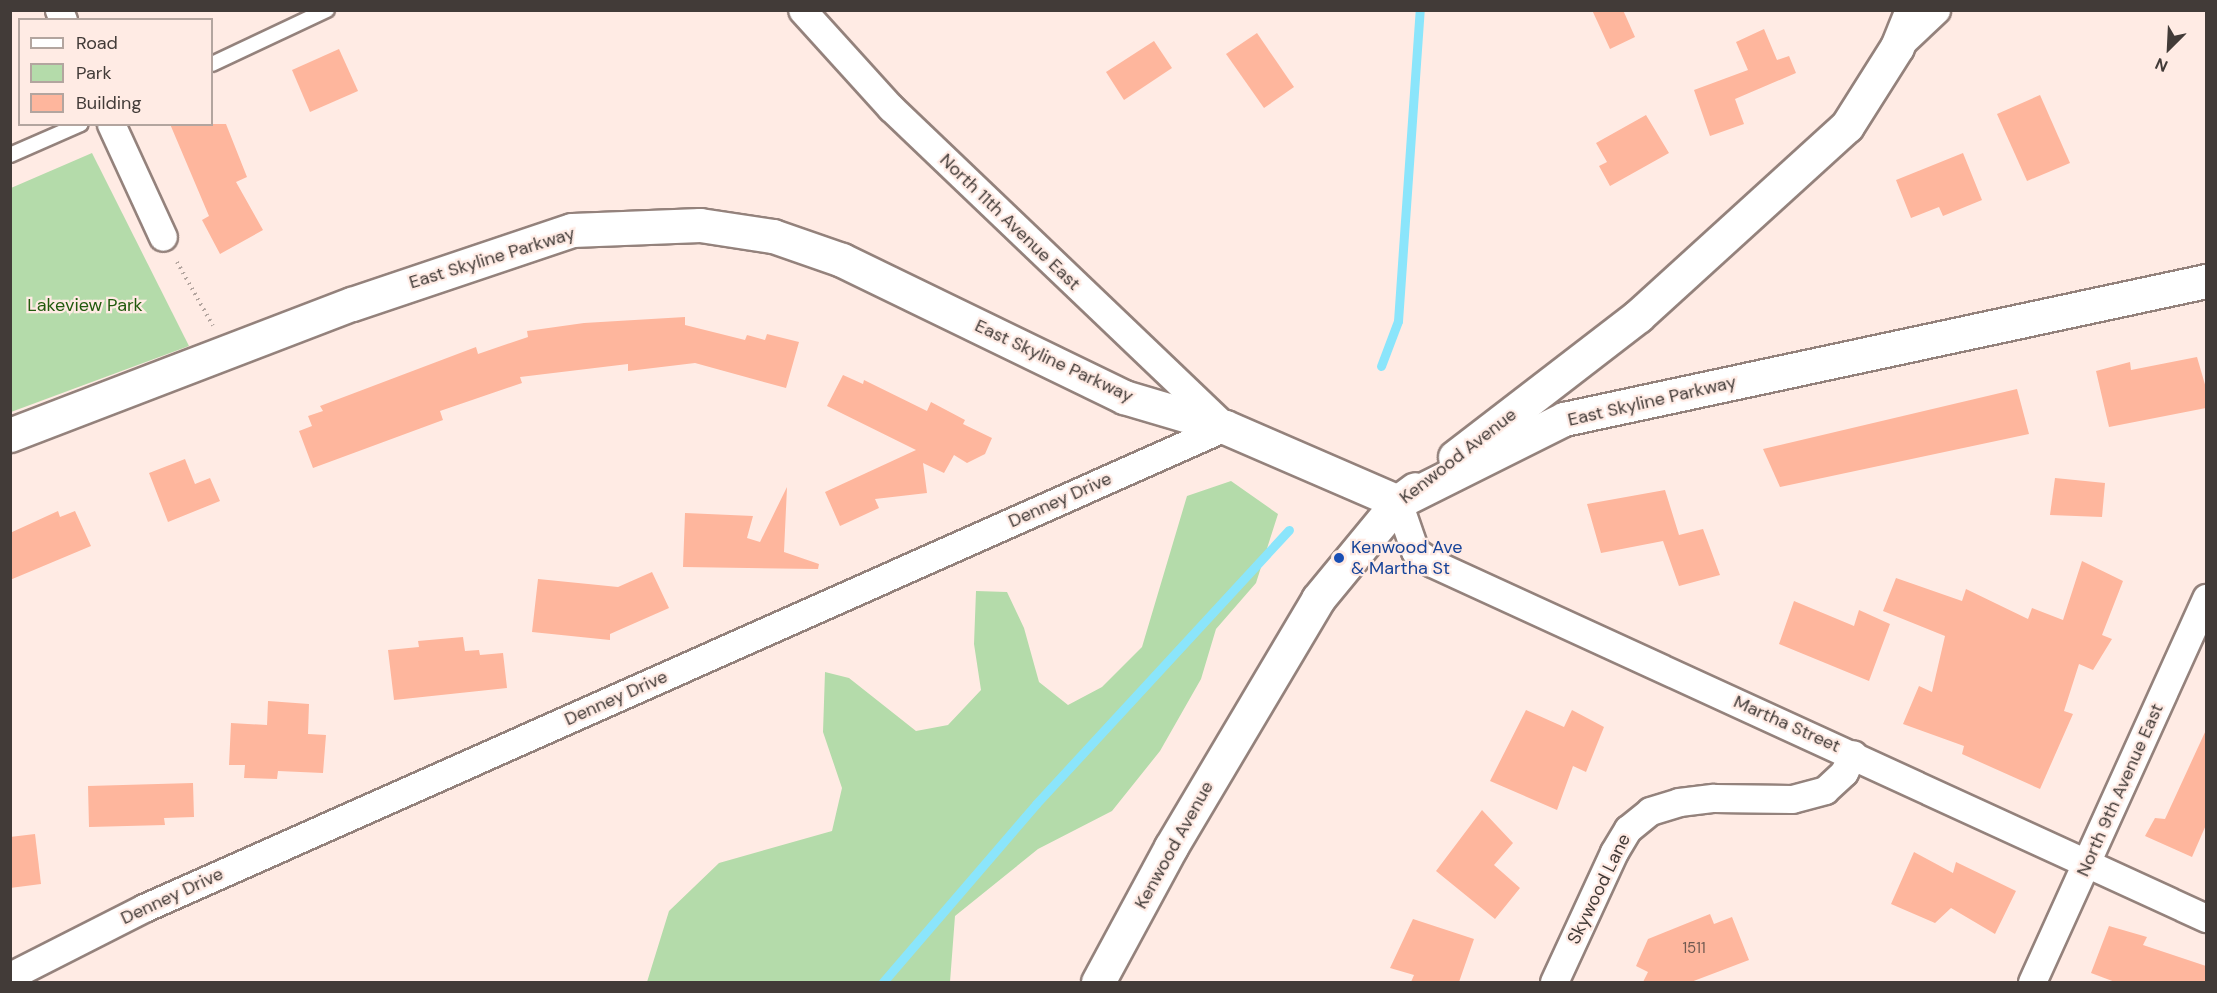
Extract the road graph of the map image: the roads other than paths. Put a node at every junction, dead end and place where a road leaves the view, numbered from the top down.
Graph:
1 (327, 10) edge
2 (802, 10) edge
3 (1912, 10) edge
4 (1935, 10) edge
5 (1897, 47) junction
6 (213, 64) edge
7 (76, 126) edge
8 (112, 126) edge
9 (10, 155) edge
10 (163, 237) road end
11 (2206, 281) edge
12 (1225, 427) junction
13 (10, 435) edge
14 (1398, 502) junction
15 (2206, 598) edge
16 (1853, 754) junction
17 (2087, 863) junction
18 (2206, 918) edge
19 (10, 976) edge
20 (1098, 982) edge
21 (1554, 982) edge
22 (2032, 982) edge

1 - 6 lane
2 - 12 street, North 11th Avenue East
3 - 5 street, Kenwood Avenue
4 - 5 street
5 - 14 street, Kenwood Avenue
7 - 9 lane
8 - 10 street
11 - 14 street, East Skyline Parkway
12 - 13 street, East Skyline Parkway
12 - 14 street, East Skyline Parkway
12 - 19 street, Denney Drive
14 - 16 street, Martha Street
14 - 20 street, Kenwood Avenue
15 - 17 street, North 9th Avenue East
16 - 17 street, Martha Street
16 - 21 street, Skywood Lane
17 - 18 street, Martha Street
17 - 22 street, North 9th Avenue East

